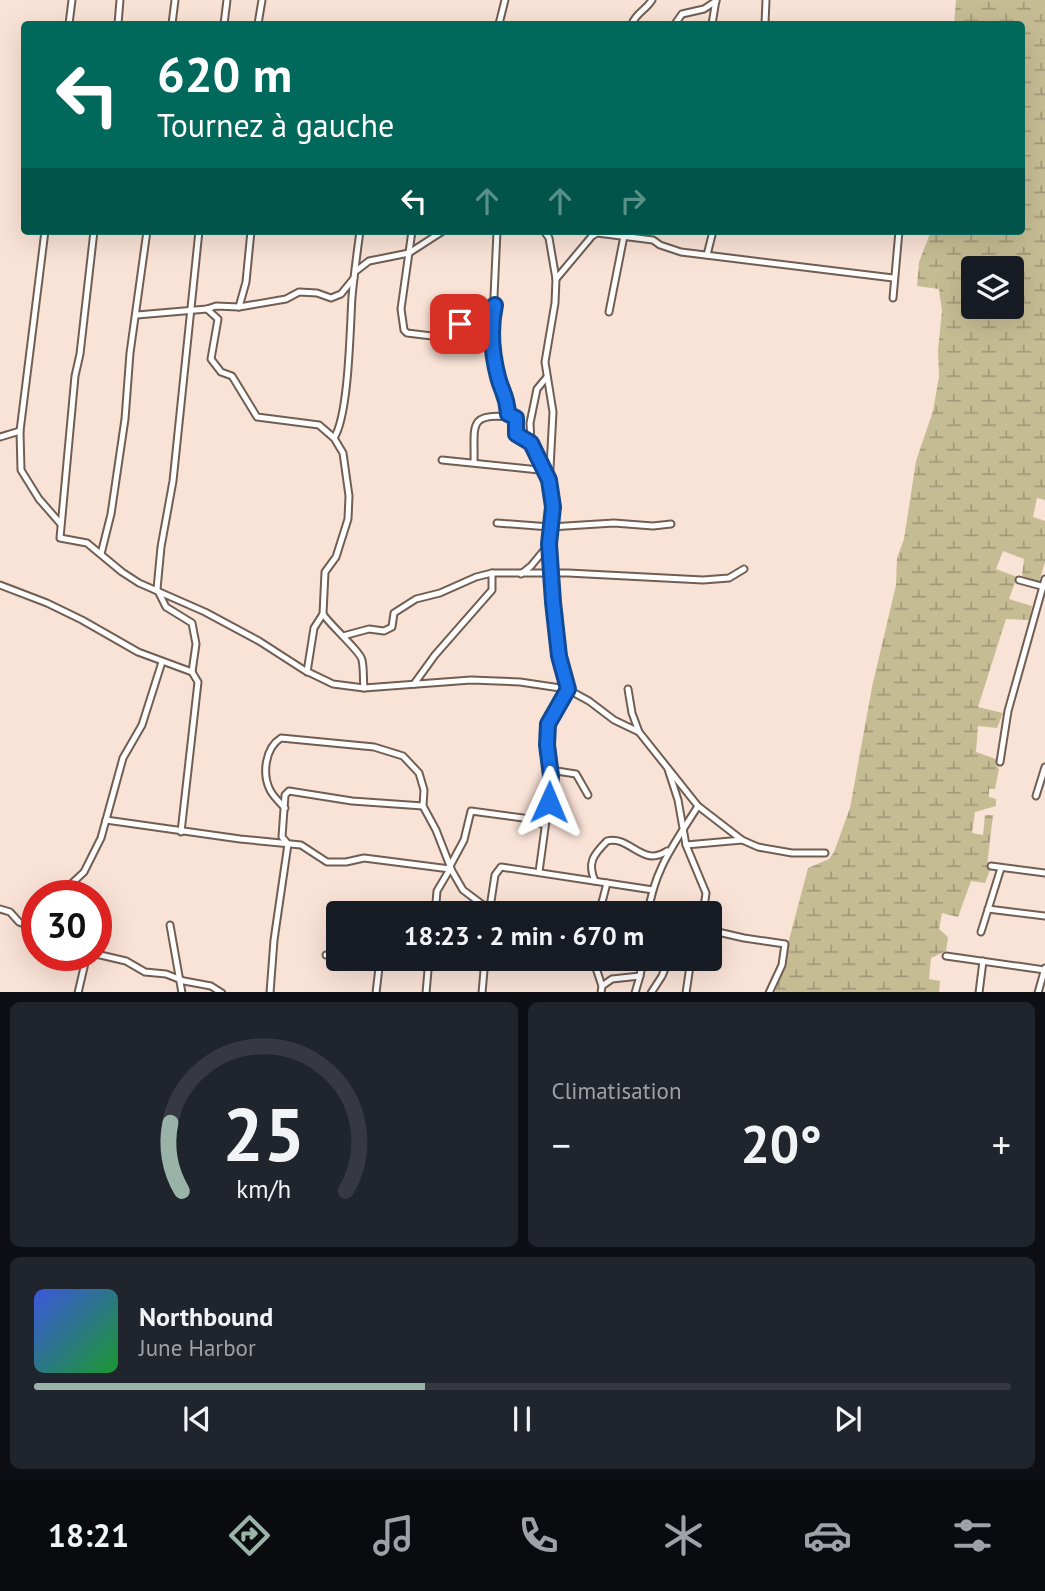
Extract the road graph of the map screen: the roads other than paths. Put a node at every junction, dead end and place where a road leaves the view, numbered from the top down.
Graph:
1 (72, 0) edge
2 (121, 0) edge
3 (175, 0) edge
4 (227, 0) edge
5 (262, 0) edge
6 (505, 0) edge
7 (652, 0) edge
8 (766, 0) edge
9 (716, 1) edge
10 (69, 21) edge
11 (118, 21) edge
12 (172, 21) edge
13 (224, 21) edge
14 (258, 21) edge
15 (500, 21) edge
16 (634, 21) edge
17 (678, 21) edge
18 (713, 21) edge
19 (765, 21) edge
20 (44, 235) edge
21 (94, 235) edge
22 (147, 235) edge
23 (200, 235) edge
24 (251, 235) edge
25 (360, 235) edge
26 (411, 235) edge
27 (437, 235) edge
28 (497, 235) edge
29 (547, 235) edge
30 (594, 235) edge
31 (610, 235) edge
32 (654, 235) edge
33 (712, 235) edge
34 (898, 235) edge
35 (624, 236) junction
36 (653, 240) junction
37 (409, 253) junction
38 (707, 255) junction
39 (355, 274) junction
40 (893, 278) junction
41 (556, 279) junction
42 (893, 298) dead end
43 (495, 305) junction
44 (239, 307) junction
45 (207, 309) junction
46 (191, 310) junction
47 (609, 313) dead end
48 (137, 315) junction
49 (548, 375) junction
50 (516, 418) junction
51 (20, 431) junction
52 (0, 437) edge
53 (334, 438) junction
54 (531, 443) junction
55 (442, 460) dead end
56 (474, 462) junction
57 (549, 480) junction
58 (60, 523) junction
59 (498, 523) dead end
60 (671, 524) dead end
61 (550, 527) junction
62 (549, 544) junction
63 (101, 554) junction
64 (744, 569) dead end
65 (492, 573) junction
66 (551, 573) junction
67 (522, 574) junction
68 (1045, 579) edge
69 (1019, 580) dead end
70 (0, 585) edge
71 (1044, 587) edge
72 (157, 589) junction
73 (323, 614) junction
74 (343, 636) junction
75 (162, 662) junction
76 (192, 671) junction
77 (307, 672) junction
78 (414, 684) junction
79 (364, 688) junction
80 (568, 689) junction
81 (628, 689) dead end
82 (639, 732) junction
83 (1000, 762) dead end
84 (667, 765) junction
85 (1045, 767) edge
86 (550, 770) junction
87 (588, 795) dead end
88 (1036, 796) dead end
89 (423, 806) junction
90 (698, 806) junction
91 (285, 808) junction
92 (106, 820) junction
93 (545, 825) junction
94 (682, 831) junction
95 (181, 832) junction
96 (742, 840) junction
97 (288, 844) junction
98 (686, 845) junction
99 (669, 849) junction
100 (825, 853) dead end
101 (450, 866) junction
102 (991, 866) dead end
103 (1001, 868) junction
104 (539, 872) junction
105 (1045, 873) edge
106 (75, 880) edge
107 (595, 881) junction
108 (607, 883) junction
109 (653, 890) junction
110 (436, 901) edge
111 (478, 901) edge
112 (491, 901) edge
113 (603, 901) edge
114 (651, 901) edge
115 (705, 901) edge
116 (0, 909) edge
117 (988, 909) junction
118 (1045, 916) edge
119 (21, 923) edge
120 (170, 925) dead end
121 (981, 932) dead end
122 (722, 933) edge
123 (946, 956) dead end
124 (112, 958) edge
125 (983, 961) junction
126 (1045, 969) edge
127 (83, 971) edge
128 (379, 971) edge
129 (428, 971) edge
130 (484, 971) edge
131 (596, 971) edge
132 (641, 971) edge
133 (664, 971) edge
134 (689, 971) edge
135 (640, 976) junction
136 (181, 981) junction
137 (601, 989) edge
138 (78, 992) edge
139 (182, 992) edge
140 (222, 992) edge
141 (270, 992) edge
142 (376, 992) edge
143 (425, 992) edge
144 (482, 992) edge
145 (635, 992) edge
146 (651, 992) edge
147 (685, 992) edge
148 (769, 992) edge
149 (979, 992) edge
150 (1038, 992) edge

1 - 10 street
2 - 11 street
3 - 12 street
4 - 13 street
5 - 14 street
6 - 15 street
7 - 16 street
8 - 19 street
9 - 17 street
9 - 18 street
20 - 51 street
21 - 58 street
22 - 48 street
23 - 46 street
24 - 44 street
25 - 39 street
26 - 37 street
27 - 37 street
28 - 43 street
29 - 41 street
30 - 41 street
31 - 35 street
32 - 36 street
33 - 38 street
34 - 40 street
35 - 36 street
35 - 47 street
36 - 38 street
37 - 39 street
37 - 43 street
38 - 40 street
39 - 44 street
39 - 53 street
40 - 42 street
41 - 49 street
43 - 50 street
44 - 45 street
45 - 46 street
45 - 53 street
46 - 48 street
46 - 72 street
48 - 63 street
49 - 54 street
49 - 57 street
50 - 54 street
50 - 56 street
51 - 52 street
51 - 58 street
53 - 73 street
54 - 57 street
55 - 56 street
56 - 57 street
57 - 61 street
58 - 63 street
59 - 61 street
60 - 61 street
61 - 62 street
62 - 66 street
62 - 67 street
63 - 72 street
64 - 66 street
65 - 67 street
65 - 74 street
65 - 78 street
66 - 67 street
66 - 80 street
68 - 71 street
69 - 71 street
70 - 75 street
71 - 83 street
72 - 76 street
72 - 77 street
73 - 74 street
73 - 77 street
74 - 79 street
75 - 76 street
75 - 92 street
76 - 95 street
77 - 79 street
78 - 79 street
78 - 80 street
80 - 82 street
80 - 86 street
81 - 82 street
82 - 84 street
84 - 90 street
84 - 94 street
85 - 88 street
86 - 87 street
86 - 93 street
89 - 91 street
89 - 91 street
89 - 101 street
90 - 94 street
90 - 96 street
91 - 97 street
92 - 95 street
92 - 106 street
93 - 101 street
93 - 104 street
94 - 98 street
94 - 99 street
95 - 97 street
96 - 98 street
96 - 100 street
97 - 110 street
97 - 141 street
98 - 115 street
99 - 107 street
99 - 109 street
101 - 111 street
102 - 103 street
103 - 105 street
103 - 117 street
104 - 107 street
104 - 112 street
107 - 108 street
108 - 109 street
108 - 113 street
109 - 114 street
116 - 119 street
117 - 118 street
117 - 121 street
120 - 136 street
122 - 148 street
123 - 125 street
124 - 136 street
125 - 126 street
125 - 149 street
126 - 150 street
127 - 138 street
128 - 142 street
129 - 143 street
130 - 144 street
131 - 137 street
132 - 135 street
133 - 146 street
134 - 147 street
135 - 137 street
135 - 145 street
136 - 139 street
136 - 140 street

